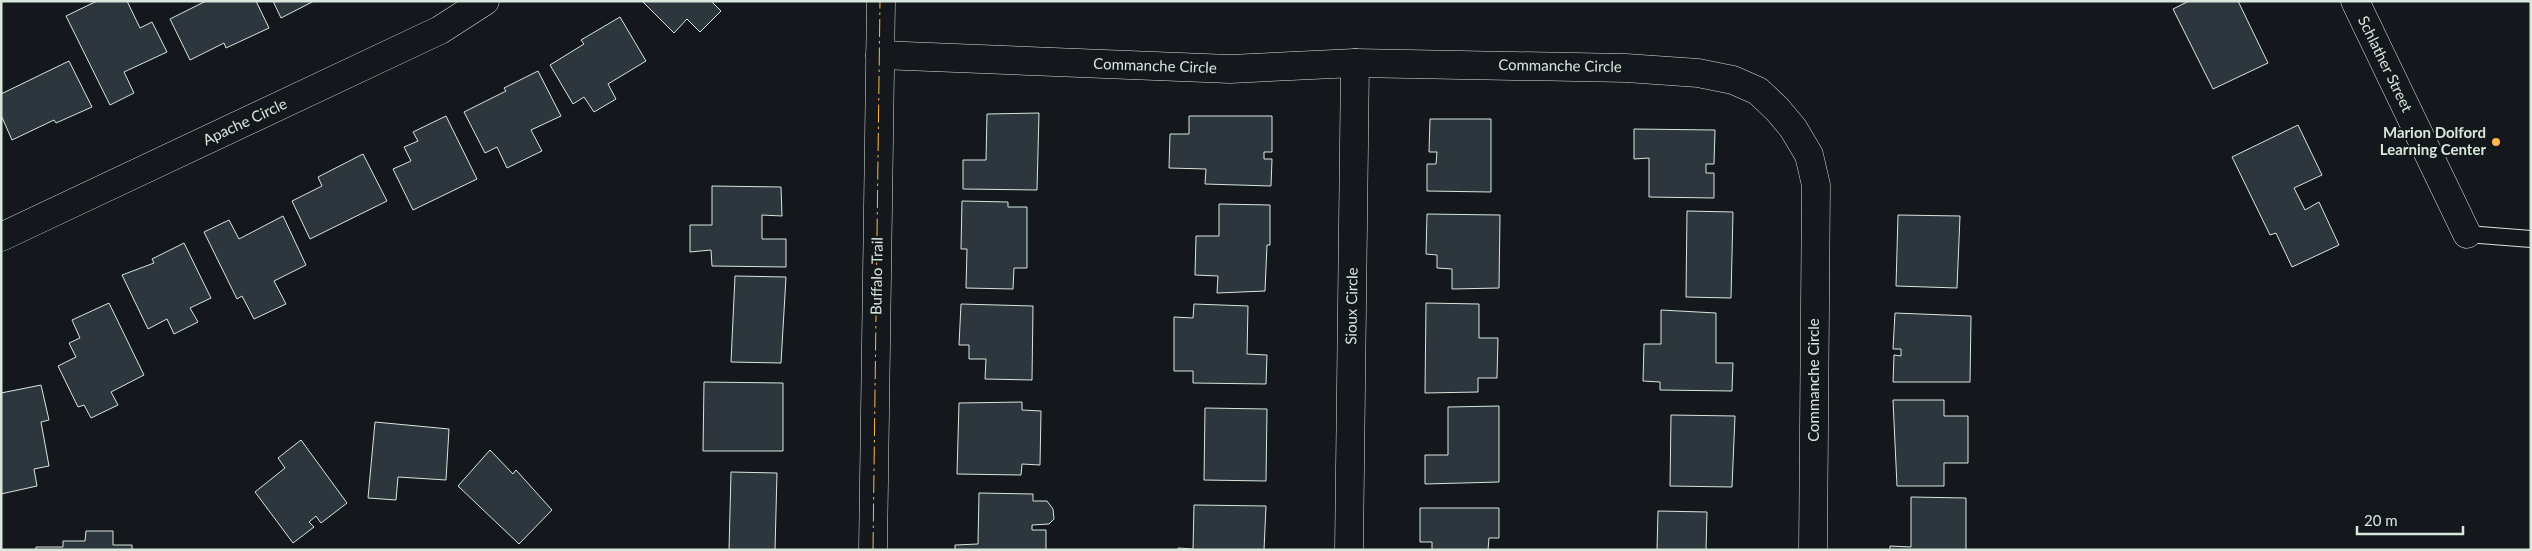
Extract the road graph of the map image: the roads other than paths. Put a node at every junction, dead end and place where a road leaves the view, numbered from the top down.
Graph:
1 (485, 1) edge
2 (881, 1) edge
3 (2355, 1) edge
4 (880, 55) junction
5 (1355, 63) junction
6 (2467, 234) joint
7 (1, 237) edge
8 (2531, 239) edge
9 (873, 550) edge
10 (1349, 550) edge
11 (1813, 550) edge

1 - 7 street, Apache Circle
2 - 4 street, Buffalo Trail
3 - 6 street, Schlather Street
4 - 5 street, Commanche Circle
4 - 9 street, Buffalo Trail
5 - 10 street, Sioux Circle
5 - 11 street, Commanche Circle
6 - 8 lane

